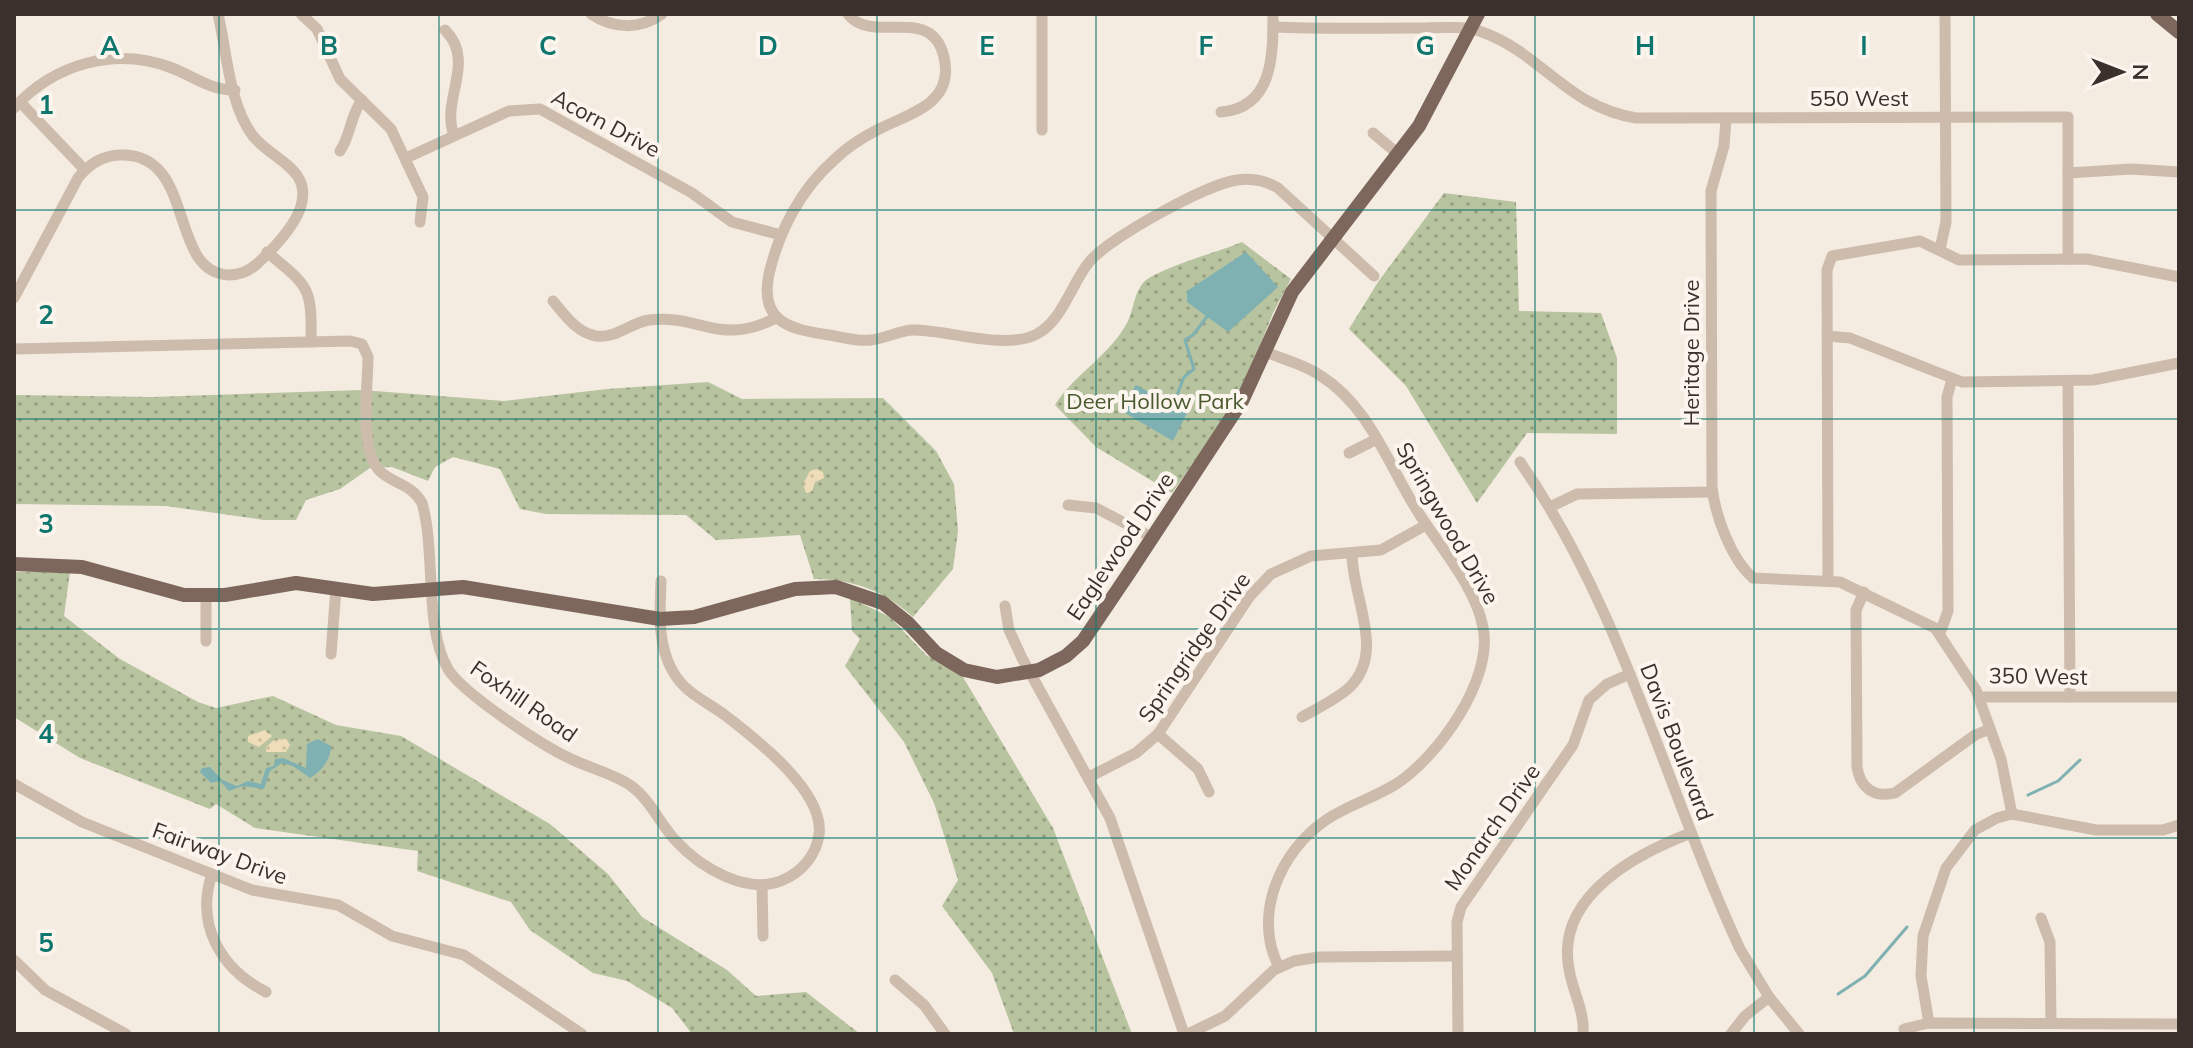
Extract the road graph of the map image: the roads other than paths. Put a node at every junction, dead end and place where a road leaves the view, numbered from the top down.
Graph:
1 (218, 14) edge
2 (301, 14) edge
3 (591, 14) edge
4 (662, 14) edge
5 (848, 14) edge
6 (1042, 14) edge
7 (1273, 14) edge
8 (1478, 14) edge
9 (1945, 14) edge
10 (2157, 14) edge
11 (1273, 27) junction
12 (1471, 29) junction
13 (445, 30) dead end
14 (2179, 32) edge
15 (235, 90) junction
16 (362, 100) junction
17 (17, 105) edge
18 (1221, 112) dead end
19 (1726, 119) junction
20 (1946, 119) junction
21 (1042, 130) dead end
22 (1373, 133) dead end
23 (454, 135) junction
24 (340, 151) dead end
25 (1398, 154) junction
26 (406, 158) junction
27 (84, 169) junction
28 (2179, 172) edge
29 (2068, 173) junction
30 (420, 222) dead end
31 (781, 235) junction
32 (1331, 237) junction
33 (1940, 249) junction
34 (267, 252) junction
35 (2068, 259) junction
36 (1374, 276) dead end
37 (2179, 277) edge
38 (14, 298) edge
39 (553, 301) dead end
40 (776, 318) junction
41 (1827, 336) junction
42 (311, 342) junction
43 (14, 349) edge
44 (1266, 352) junction
45 (2179, 363) edge
46 (1952, 379) junction
47 (2068, 382) junction
48 (1377, 439) junction
49 (1349, 453) dead end
50 (1520, 462) dead end
51 (1712, 492) junction
52 (1068, 505) dead end
53 (1550, 507) junction
54 (1426, 525) junction
55 (1153, 538) junction
56 (1352, 554) junction
57 (14, 564) edge
58 (1753, 578) joint
59 (1828, 580) junction
60 (661, 581) dead end
61 (336, 588) junction
62 (433, 588) junction
63 (1864, 592) junction
64 (206, 596) junction
65 (1005, 606) dead end
66 (660, 619) junction
67 (1940, 633) junction
68 (206, 641) dead end
69 (331, 654) dead end
70 (1030, 673) junction
71 (1630, 674) junction
72 (1979, 697) junction
73 (2070, 697) junction
74 (2179, 697) edge
75 (1302, 717) dead end
76 (1990, 729) junction
77 (1158, 734) junction
78 (1089, 777) junction
79 (14, 784) edge
80 (1209, 792) dead end
81 (2012, 814) junction
82 (2179, 825) edge
83 (1691, 833) junction
84 (212, 874) junction
85 (762, 885) junction
86 (2041, 918) dead end
87 (763, 936) dead end
88 (1457, 956) junction
89 (14, 960) edge
90 (1279, 967) junction
91 (895, 980) dead end
92 (266, 992) dead end
93 (1769, 997) junction
94 (1929, 1023) junction
95 (2051, 1023) junction
96 (2179, 1024) edge
97 (2115, 1028) edge
98 (1904, 1029) dead end
99 (1981, 1029) edge
100 (120, 1033) edge
101 (582, 1034) edge
102 (945, 1034) edge
103 (1186, 1034) edge
104 (1458, 1034) edge
105 (1583, 1034) edge
106 (1731, 1034) edge
107 (1799, 1034) edge

1 - 15 street
2 - 16 street
3 - 4 street
5 - 31 street
6 - 21 street
7 - 11 street
8 - 12 main road, Eaglewood Drive
9 - 20 street
10 - 14 main road
11 - 12 street
11 - 18 street
12 - 19 street, 550 West
12 - 25 main road, Eaglewood Drive
13 - 23 street
15 - 17 street
15 - 34 street
16 - 24 street
16 - 26 street
17 - 27 street
19 - 20 street, 550 West
19 - 51 street, Heritage Drive
20 - 29 street, 550 West
20 - 33 street
22 - 25 street
23 - 26 street, Acorn Drive
23 - 31 street, Acorn Drive
25 - 32 main road, Eaglewood Drive
26 - 30 street
27 - 34 street
27 - 38 street
28 - 29 street
29 - 35 street
31 - 40 street
32 - 36 street
32 - 40 street
32 - 44 main road, Eaglewood Drive
33 - 35 street
33 - 41 street
34 - 42 street
35 - 37 street
39 - 40 street
41 - 46 street
41 - 59 street
42 - 43 street
42 - 62 street, Foxhill Road
44 - 48 street, Springwood Drive
44 - 55 main road, Eaglewood Drive
45 - 47 street
46 - 47 street
46 - 67 street
47 - 73 street
48 - 49 street
48 - 54 street, Springwood Drive
50 - 53 street, Davis Boulevard
51 - 53 street
51 - 58 street, Heritage Drive
52 - 55 street
53 - 71 street, Davis Boulevard
54 - 56 street, Springridge Drive
54 - 90 street, Springwood Drive
55 - 70 main road, Eaglewood Drive
56 - 75 street
56 - 77 street, Springridge Drive
57 - 64 main road, Eaglewood Drive
58 - 59 street, 350 West
59 - 63 street, 350 West
60 - 66 street
61 - 62 main road, Eaglewood Drive
61 - 64 main road, Eaglewood Drive
61 - 69 street
62 - 66 main road, Eaglewood Drive
62 - 85 street, Foxhill Road
63 - 67 street, 350 West
63 - 76 street
64 - 68 street
65 - 70 street
66 - 70 main road, Eaglewood Drive
66 - 85 street
67 - 72 street, 350 West
70 - 78 street
71 - 83 street, Davis Boulevard
71 - 88 street, Monarch Drive
72 - 73 street, 350 West
72 - 76 street
73 - 74 street, 350 West
76 - 81 street
77 - 78 street, Springridge Drive
77 - 80 street
78 - 103 street
79 - 84 street, Fairway Drive
81 - 82 street
81 - 94 street
83 - 93 street, Davis Boulevard
83 - 105 street
84 - 92 street
84 - 101 street, Fairway Drive
85 - 87 street
86 - 95 street
88 - 90 street
88 - 104 street, Monarch Drive
89 - 100 street
90 - 103 street
91 - 102 street
93 - 106 street
93 - 107 street, Davis Boulevard
94 - 98 street
94 - 99 street
95 - 97 street
95 - 99 street
96 - 97 street

